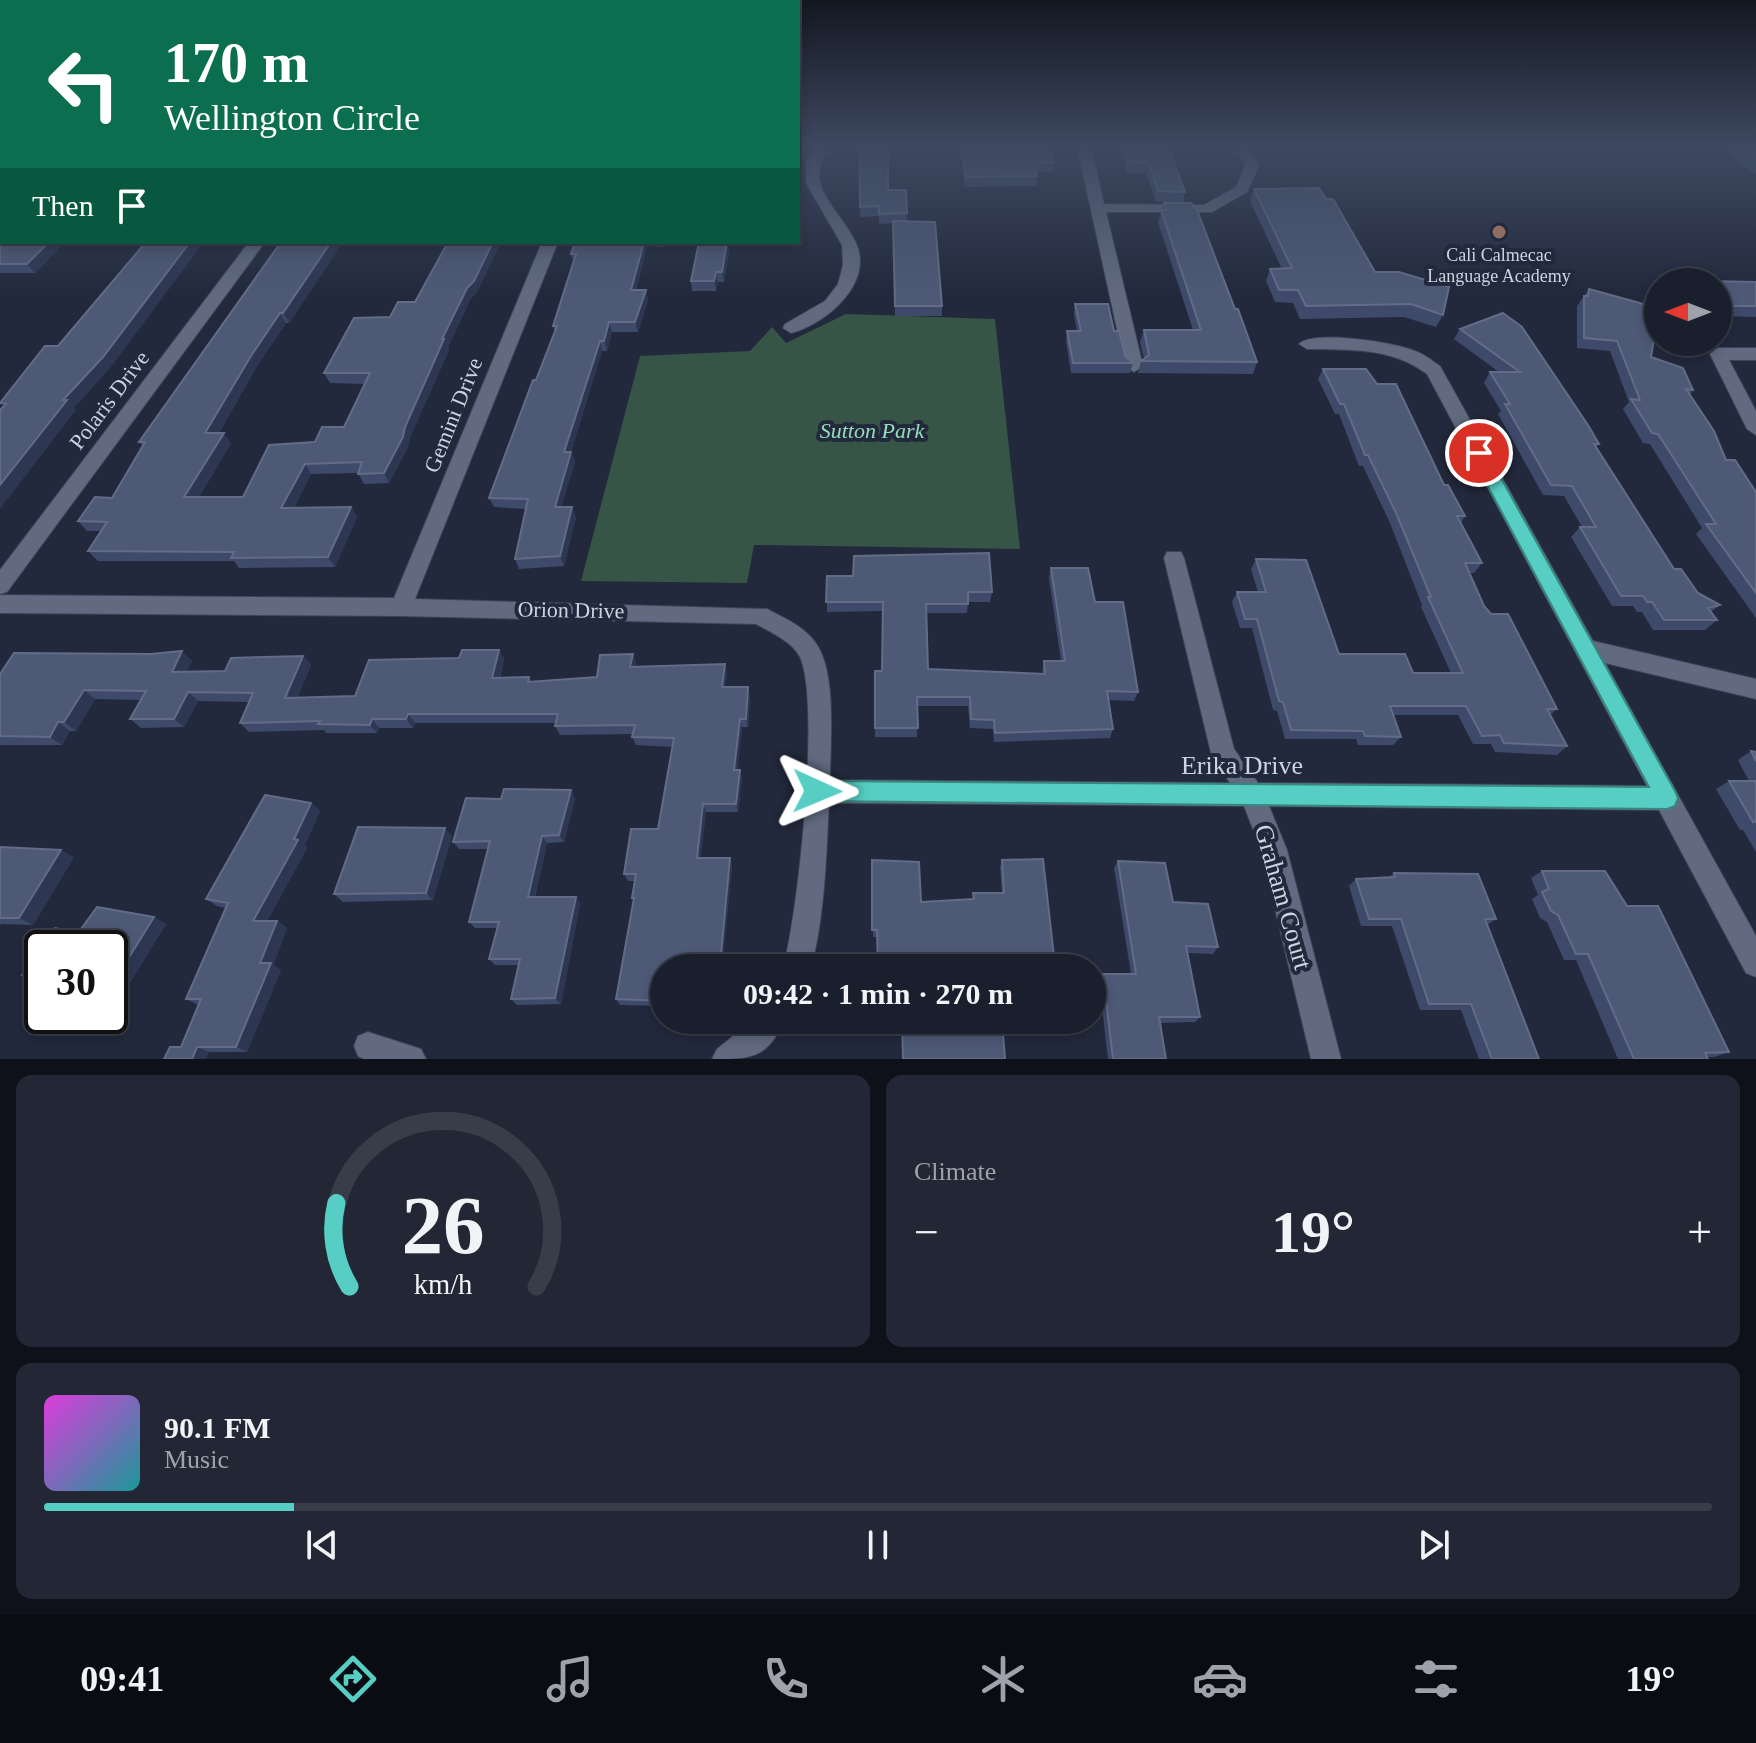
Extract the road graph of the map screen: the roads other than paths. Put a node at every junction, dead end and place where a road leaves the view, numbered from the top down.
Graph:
1 (820, 195) edge
2 (1096, 195) edge
3 (1231, 195) edge
4 (1097, 201) junction
5 (256, 244) edge
6 (549, 244) edge
7 (791, 328) dead end
8 (1307, 344) dead end
9 (1756, 354) edge
10 (1134, 366) edge
11 (1756, 429) edge
12 (1174, 558) dead end
13 (0, 586) edge
14 (0, 604) edge
15 (401, 607) junction
16 (1583, 648) junction
17 (1756, 689) edge
18 (817, 791) junction
19 (1252, 795) junction
20 (1667, 798) junction
21 (801, 954) edge
22 (1756, 963) edge
23 (759, 1034) edge
24 (368, 1046) dead end
25 (411, 1059) edge
26 (727, 1059) edge
27 (1326, 1059) edge

1 - 7 street
2 - 4 street
3 - 4 street
4 - 10 street
5 - 13 street, Polaris Drive
6 - 15 street, Gemini Drive
8 - 16 street
9 - 11 street
12 - 19 street, Graham Court
14 - 15 street, Orion Drive
15 - 18 street, Orion Drive
16 - 17 street
16 - 20 street
18 - 19 street, Erika Drive
18 - 21 street, Orion Drive
19 - 20 street, Erika Drive
19 - 27 street, Graham Court
20 - 22 street
23 - 26 street
24 - 25 street

